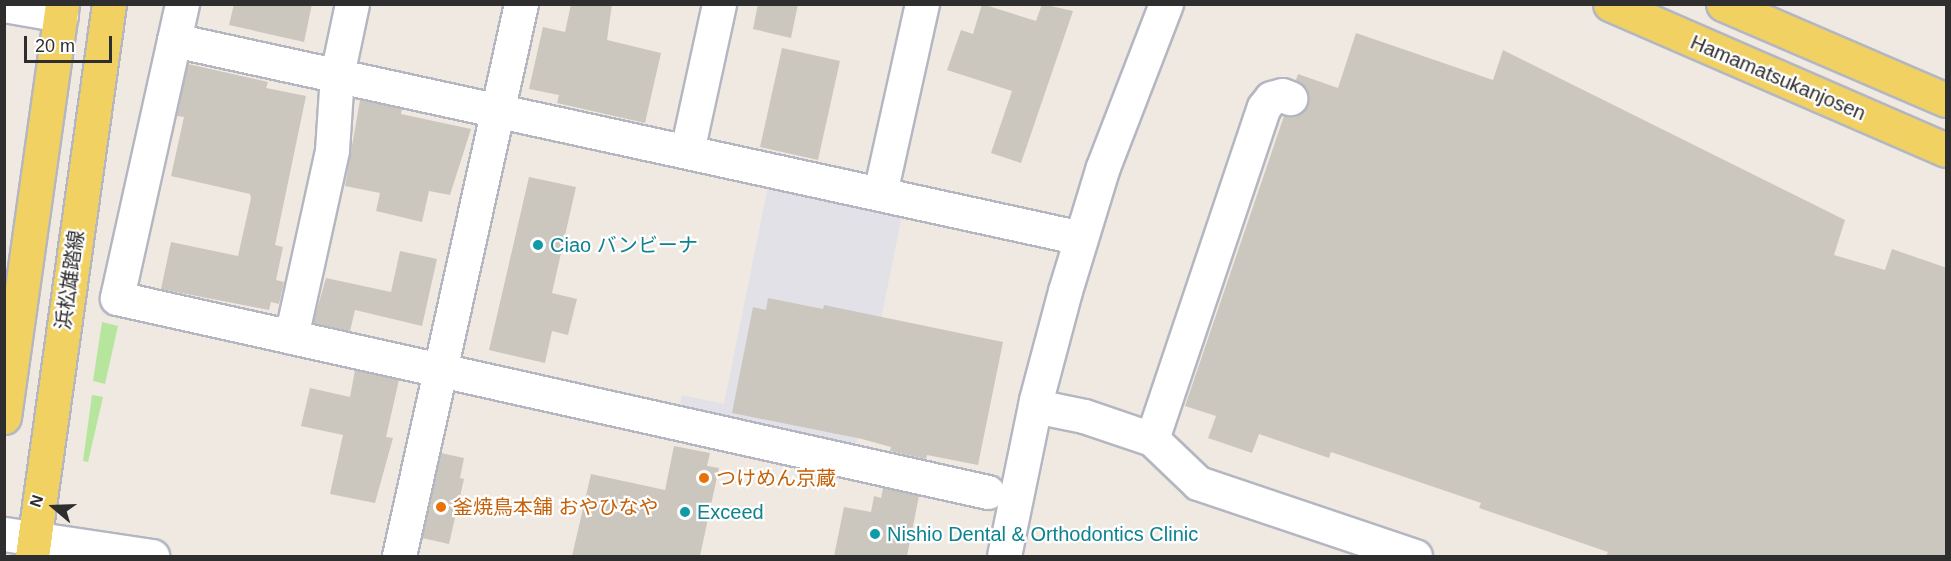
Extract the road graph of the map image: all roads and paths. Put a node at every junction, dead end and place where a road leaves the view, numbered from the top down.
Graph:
1 (109, 4) edge
2 (182, 4) edge
3 (352, 4) edge
4 (521, 4) edge
5 (720, 4) edge
6 (922, 4) edge
7 (1166, 4) edge
8 (1610, 4) edge
9 (1723, 4) edge
10 (4, 5) edge
11 (61, 10) edge
12 (174, 40) junction
13 (337, 75) junction
14 (1290, 98) dead end
15 (1947, 100) edge
16 (498, 110) junction
17 (1947, 150) edge
18 (687, 151) junction
19 (880, 193) junction
20 (1081, 238) junction
21 (14, 274) edge
22 (291, 337) junction
23 (440, 370) junction
24 (1035, 406) junction
25 (4, 417) edge
26 (1152, 439) junction
27 (988, 492) dead end
28 (24, 543) edge
29 (152, 556) edge
30 (399, 556) edge
31 (1004, 556) edge
32 (1415, 556) edge

1 - 28 main road, 浜松雄踏線
2 - 12 street
3 - 13 street
4 - 16 street
5 - 18 street
6 - 19 street
7 - 20 street
8 - 17 main road, Hamamatsukanjosen
9 - 15 main road
10 - 11 street
11 - 21 main road
12 - 13 street
12 - 22 street
13 - 16 street
13 - 22 street
14 - 26 street
16 - 18 street
16 - 23 street
18 - 19 street
19 - 20 street
20 - 24 street
21 - 25 main road
22 - 23 street
23 - 27 street
23 - 30 street
24 - 26 street
24 - 31 street
26 - 32 street
28 - 29 street

